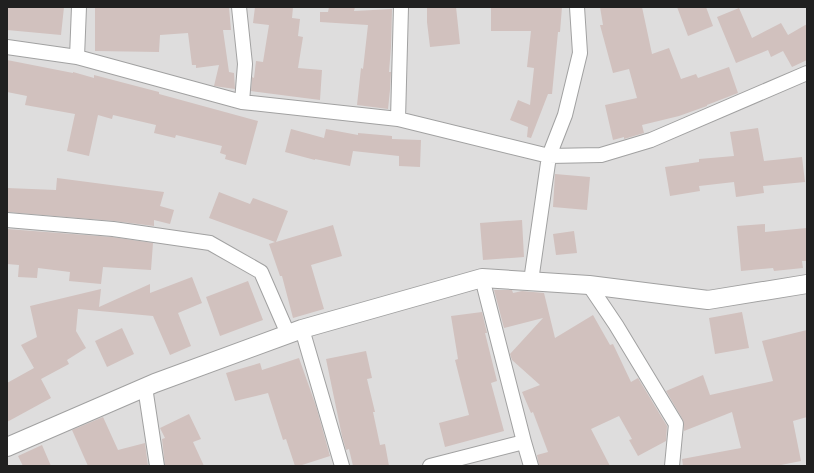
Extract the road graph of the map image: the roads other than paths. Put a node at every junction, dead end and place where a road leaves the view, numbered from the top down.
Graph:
1 (79, 7) edge
2 (239, 7) edge
3 (401, 7) edge
4 (577, 7) edge
5 (7, 47) edge
6 (76, 57) junction
7 (807, 73) edge
8 (242, 102) junction
9 (398, 119) junction
10 (549, 156) junction
11 (7, 220) edge
12 (482, 278) junction
13 (531, 281) junction
14 (807, 284) edge
15 (589, 285) junction
16 (295, 332) junction
17 (145, 387) junction
18 (524, 442) junction
19 (7, 447) edge
20 (157, 466) edge
21 (342, 466) edge
22 (430, 466) edge
23 (531, 466) edge
24 (672, 466) edge

1 - 6 street
2 - 8 street
3 - 9 street
4 - 10 street
5 - 6 street
6 - 8 street
7 - 10 street
8 - 9 street
9 - 10 street
10 - 13 street
11 - 16 street
12 - 13 street
12 - 16 street
12 - 18 street
13 - 15 street
14 - 15 street
15 - 24 street
16 - 17 street
16 - 21 street
17 - 19 street
17 - 20 street
18 - 22 street
18 - 23 street

